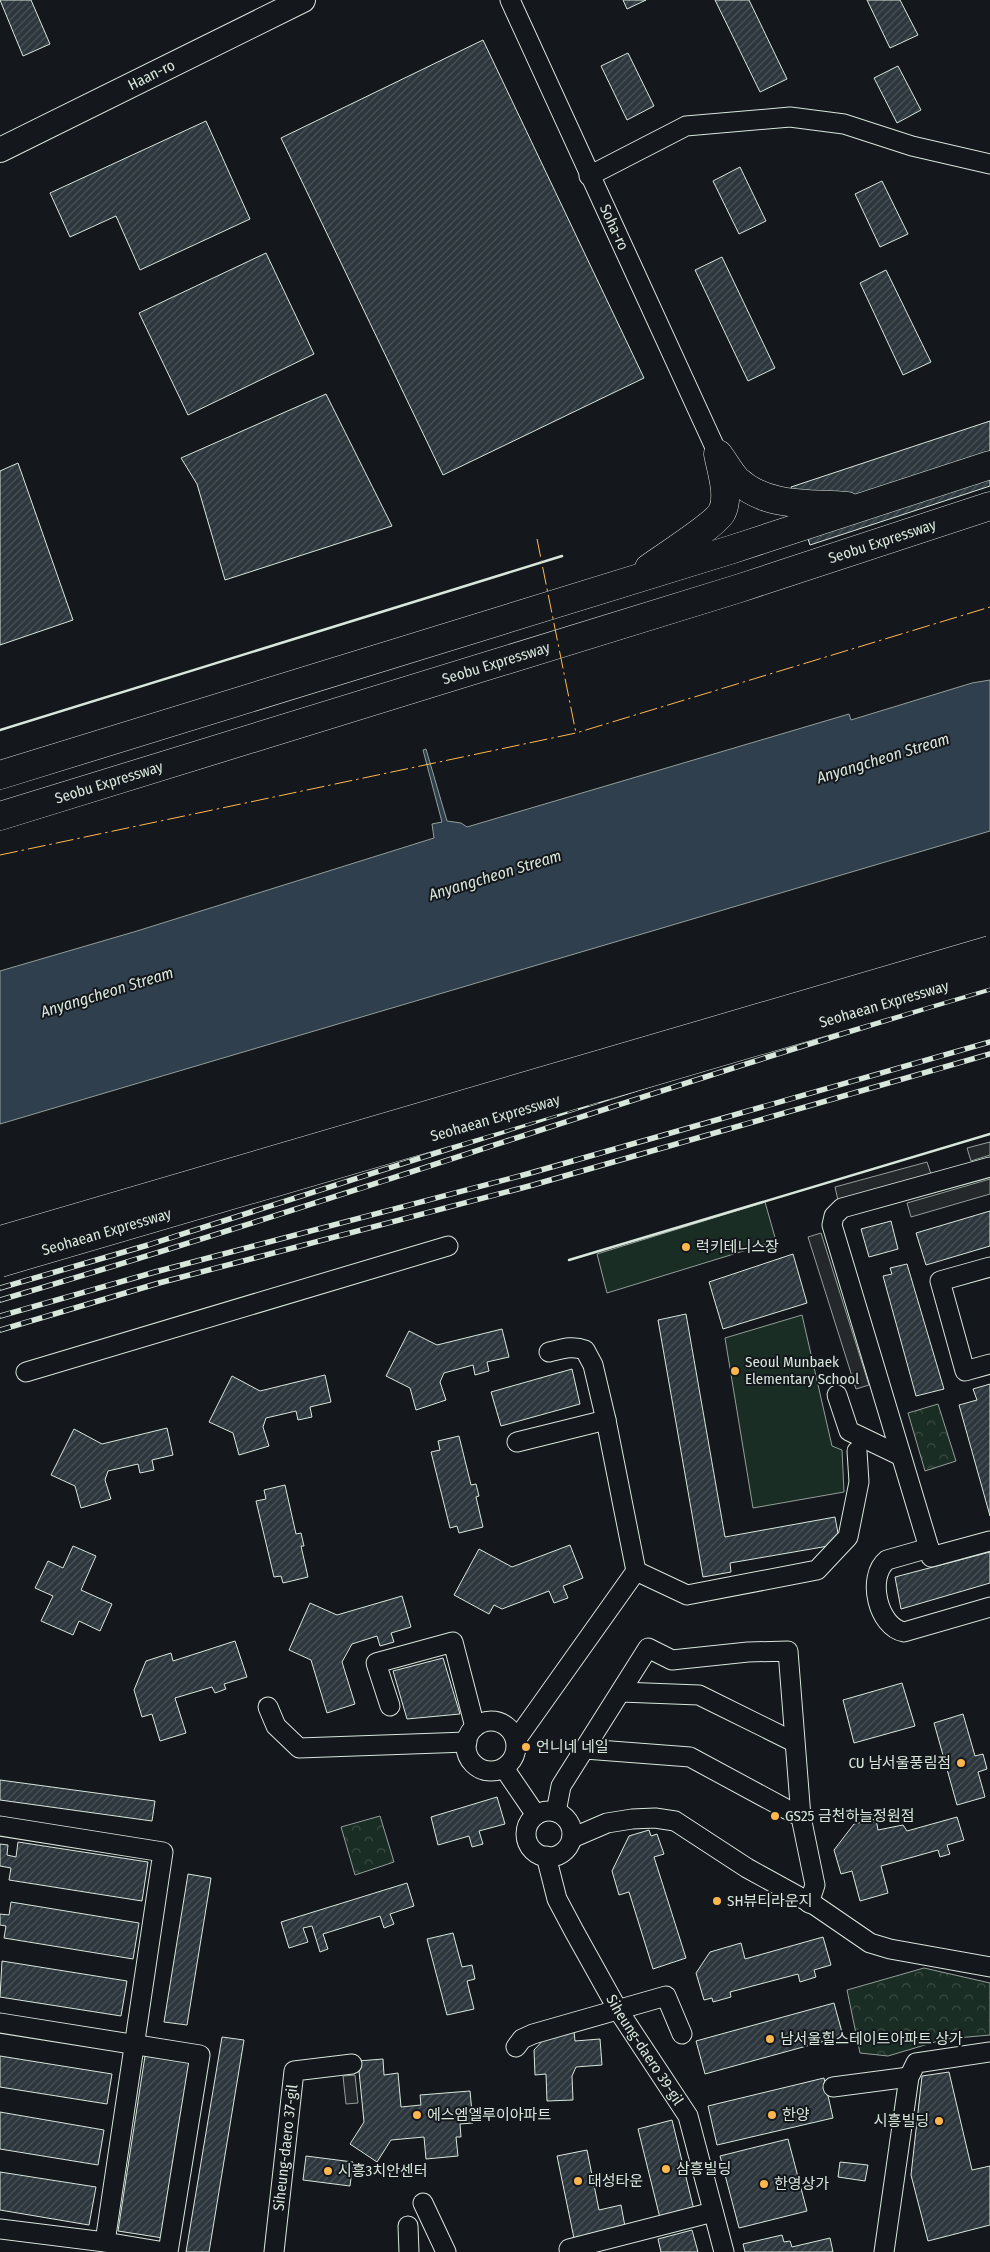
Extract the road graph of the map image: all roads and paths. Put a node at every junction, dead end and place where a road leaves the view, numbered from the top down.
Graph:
1 (303, 0) edge
2 (510, 0) edge
3 (0, 150) edge
4 (990, 164) edge
5 (590, 176) junction
6 (718, 454) junction
7 (990, 465) edge
8 (990, 506) edge
9 (861, 507) junction
10 (633, 580) junction
11 (0, 774) edge
12 (0, 816) edge
13 (990, 950) edge
14 (990, 973) edge
15 (990, 1167) edge
16 (0, 1240) edge
17 (448, 1246) dead end
18 (0, 1263) edge
19 (990, 1267) edge
20 (548, 1352) dead end
21 (990, 1364) edge
22 (26, 1372) dead end
23 (837, 1395) dead end
24 (606, 1420) junction
25 (517, 1442) dead end
26 (857, 1451) dead end
27 (900, 1455) junction
28 (990, 1541) edge
29 (929, 1548) junction
30 (636, 1571) junction
31 (990, 1607) edge
32 (621, 1692) junction
33 (546, 1697) junction
34 (390, 1706) dead end
35 (268, 1707) dead end
36 (477, 1730) junction
37 (516, 1740) junction
38 (794, 1742) junction
39 (585, 1749) junction
40 (504, 1768) junction
41 (556, 1812) junction
42 (536, 1815) junction
43 (801, 1818) junction
44 (0, 1826) edge
45 (572, 1838) junction
46 (546, 1856) junction
47 (809, 1903) junction
48 (990, 1967) edge
49 (618, 2010) junction
50 (0, 2023) edge
51 (682, 2034) dead end
52 (134, 2044) junction
53 (516, 2047) dead end
54 (990, 2052) edge
55 (352, 2064) dead end
56 (909, 2077) junction
57 (833, 2087) dead end
58 (423, 2204) dead end
59 (713, 2212) junction
60 (408, 2226) dead end
61 (0, 2229) edge
62 (105, 2242) junction
63 (569, 2249) dead end
64 (167, 2252) edge
65 (274, 2252) edge
66 (409, 2252) edge
67 (446, 2252) edge
68 (724, 2252) edge
69 (884, 2252) edge

1 - 3 main road, Haan-ro
2 - 5 street, Soha-ro
4 - 5 street
5 - 6 street, Soha-ro
6 - 9 highway
6 - 10 highway
7 - 9 highway
8 - 12 highway, Seobu Expressway
9 - 10 highway
10 - 11 highway
13 - 16 highway, Seohaean Expressway, bridge
14 - 18 highway, Seohaean Expressway, bridge
15 - 27 street
17 - 22 street
19 - 21 street
20 - 24 street
23 - 27 street
24 - 25 street
24 - 30 street
26 - 30 street
27 - 29 street
28 - 29 street
29 - 31 street
30 - 33 street
32 - 38 street
32 - 38 street
32 - 39 street
33 - 36 street
33 - 37 street
34 - 36 street
35 - 36 street
36 - 37 street
36 - 40 street
37 - 40 street
38 - 43 street
39 - 41 street
39 - 43 street
40 - 42 street
41 - 42 street
41 - 45 street
42 - 46 street
43 - 47 street
44 - 52 street
45 - 46 street
45 - 47 street
46 - 49 street, Siheung-daero 39-gil
47 - 48 street
49 - 51 street
49 - 53 street
49 - 59 street, Siheung-daero 39-gil
50 - 52 street
52 - 62 street
52 - 64 street
54 - 56 street
55 - 65 street, Siheung-daero 37-gil
56 - 57 street
56 - 69 street
58 - 67 street
59 - 63 street
59 - 68 street, Siheung-daero 39-gil
60 - 66 street
61 - 62 street
62 - 64 street

